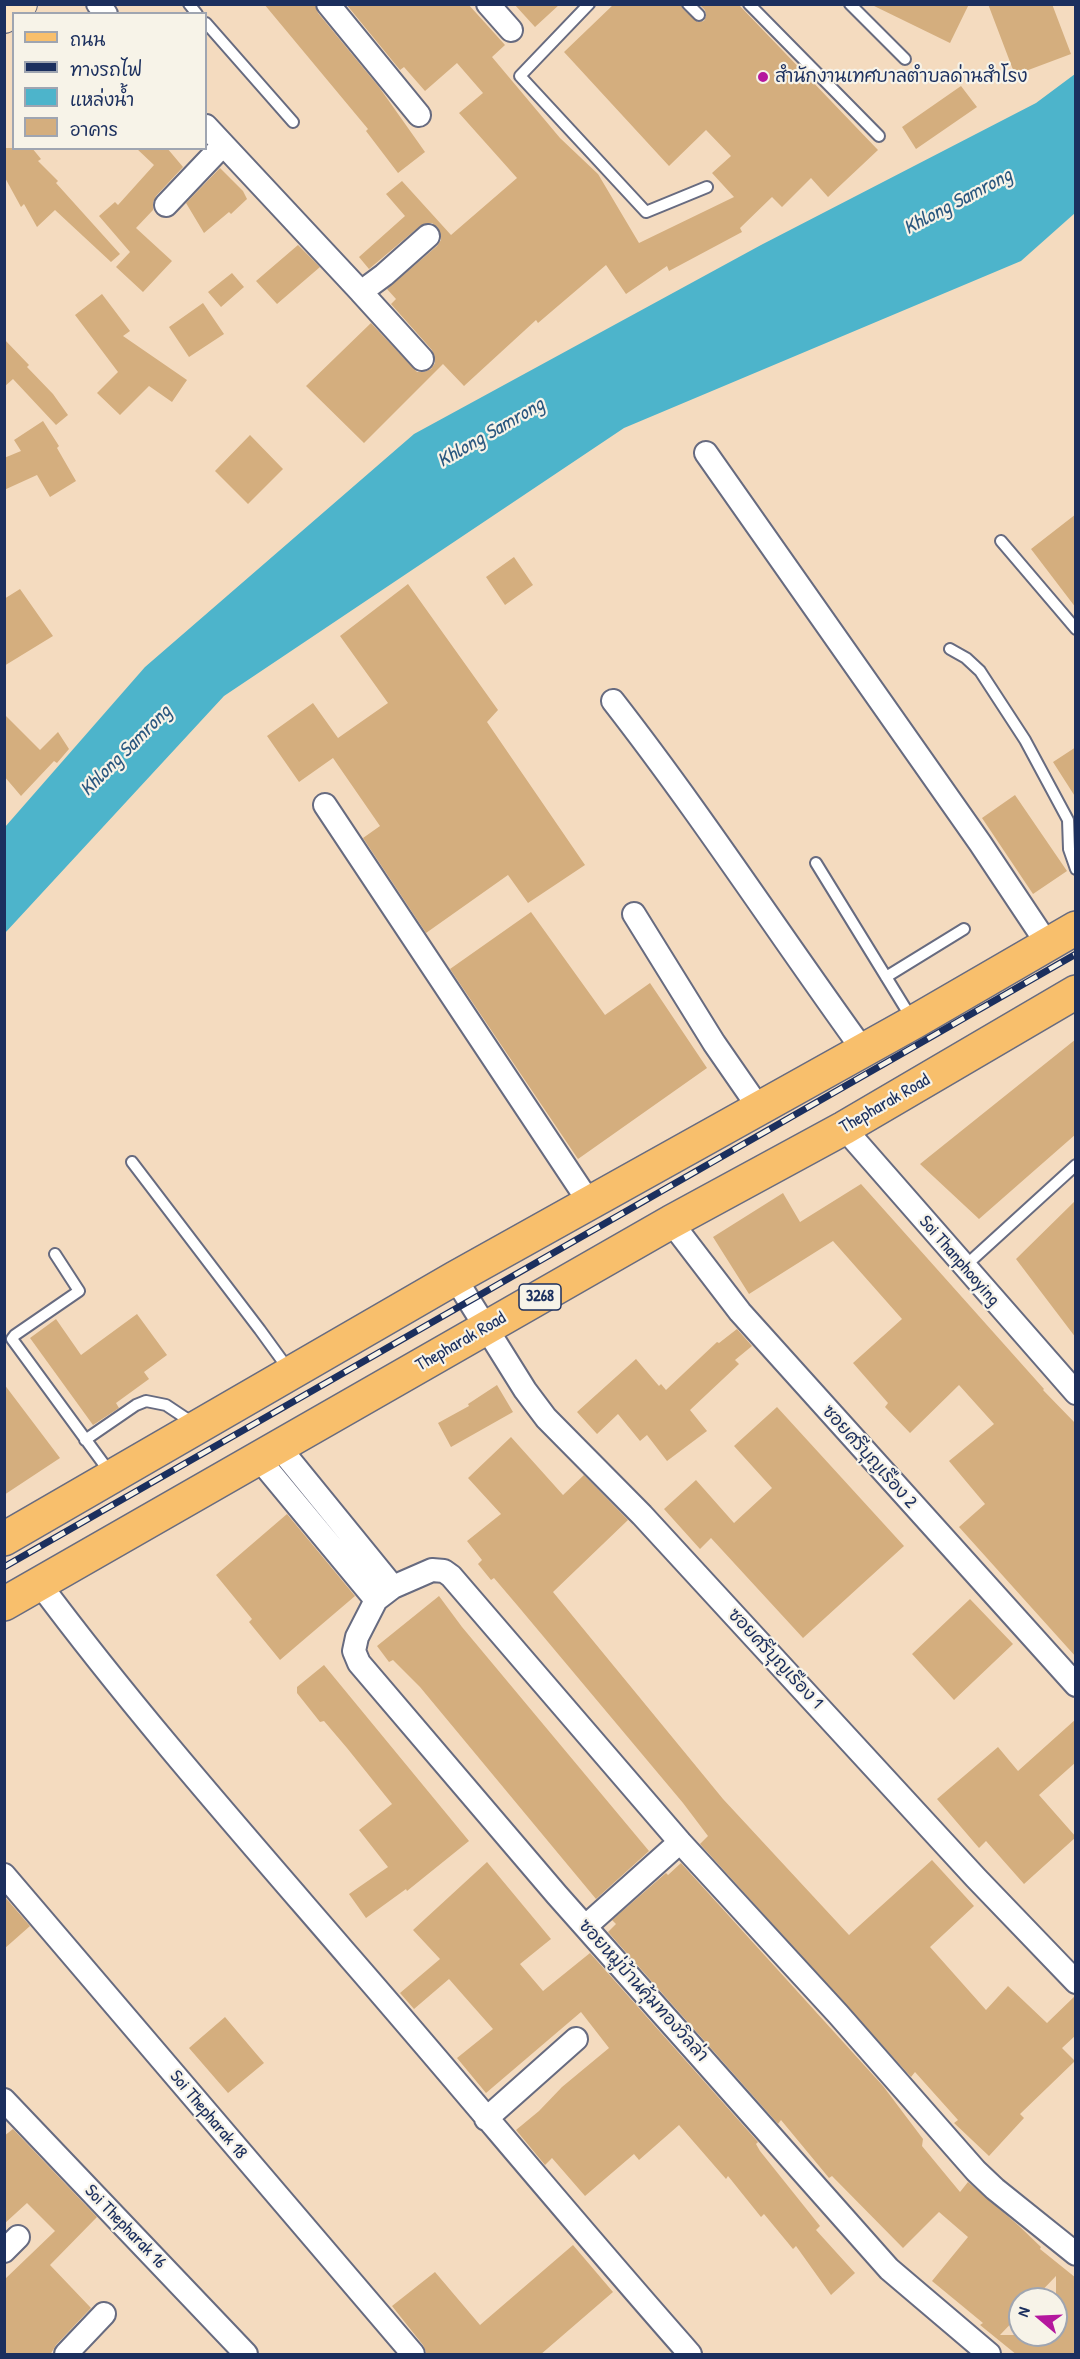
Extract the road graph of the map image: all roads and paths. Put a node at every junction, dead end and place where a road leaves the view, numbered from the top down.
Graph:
1 (328, 4) edge
2 (488, 4) edge
3 (589, 4) edge
4 (688, 4) edge
5 (749, 4) edge
6 (850, 4) edge
7 (699, 15) dead end
8 (207, 24) edge
9 (510, 30) dead end
10 (905, 59) dead end
11 (418, 115) dead end
12 (293, 122) dead end
13 (207, 127) edge
14 (879, 136) dead end
15 (223, 145) junction
16 (706, 187) dead end
17 (166, 205) dead end
18 (428, 236) dead end
19 (362, 292) junction
20 (422, 359) dead end
21 (706, 453) dead end
22 (1001, 541) dead end
23 (1076, 629) edge
24 (950, 649) dead end
25 (613, 701) dead end
26 (325, 805) dead end
27 (816, 863) dead end
28 (1076, 869) edge
29 (634, 914) dead end
30 (964, 929) dead end
31 (1062, 937) edge
32 (886, 977) junction
33 (1076, 992) edge
34 (914, 1022) junction
35 (863, 1050) junction
36 (759, 1108) junction
37 (844, 1128) junction
38 (132, 1162) dead end
39 (1076, 1165) edge
40 (589, 1202) junction
41 (671, 1222) junction
42 (55, 1254) dead end
43 (964, 1267) junction
44 (455, 1278) junction
45 (487, 1327) junction
46 (291, 1373) junction
47 (1076, 1393) edge
48 (198, 1427) junction
49 (85, 1440) junction
50 (269, 1453) junction
51 (113, 1476) junction
52 (4, 1539) edge
53 (39, 1583) junction
54 (385, 1594) junction
55 (4, 1604) edge
56 (1076, 1685) edge
57 (680, 1842) junction
58 (4, 1875) edge
59 (586, 1926) junction
60 (1076, 1982) edge
61 (576, 2039) dead end
62 (4, 2100) edge
63 (486, 2119) junction
64 (1076, 2254) edge
65 (104, 2314) dead end
66 (66, 2355) edge
67 (246, 2355) edge
68 (413, 2355) edge
69 (690, 2355) edge
70 (989, 2355) edge

1 - 11 street
2 - 9 street
3 - 16 lane
4 - 7 lane
5 - 14 lane
6 - 10 lane
8 - 12 lane
13 - 15 street
15 - 17 street
15 - 19 street
18 - 19 street
19 - 20 street
21 - 31 street
22 - 23 lane
24 - 28 lane
25 - 35 street
26 - 40 street
27 - 32 lane
29 - 36 street
30 - 32 lane
31 - 34 main road
32 - 34 lane
33 - 37 main road, Thepharak Road / 3268
34 - 35 main road
35 - 36 main road
36 - 40 main road
37 - 41 main road, Thepharak Road / 3268
37 - 43 street, Soi Thanphooying
38 - 46 lane
39 - 43 lane
40 - 44 main road
41 - 45 main road, Thepharak Road / 3268
41 - 56 street, ซอยศรีบุญเรือง 2
42 - 49 lane
43 - 47 street, Soi Thanphooying
44 - 45 street, ซอยศรีบุญเรือง 1
44 - 46 main road
45 - 50 main road, Thepharak Road / 3268
45 - 60 street, ซอยศรีบุญเรือง 1
46 - 48 main road
48 - 49 lane
48 - 51 main road
49 - 51 lane
50 - 53 main road, Thepharak Road / 3268
50 - 54 street
51 - 52 main road
53 - 55 main road, Thepharak Road / 3268
53 - 63 street
54 - 57 street
54 - 59 street, ซอยหมู่บ้านคุ้มทองวิลล่า
57 - 59 street
57 - 64 street
58 - 68 street, Soi Thepharak 18
59 - 70 street, ซอยหมู่บ้านคุ้มทองวิลล่า
61 - 63 street
62 - 67 street, Soi Thepharak 16
63 - 69 street
65 - 66 street

